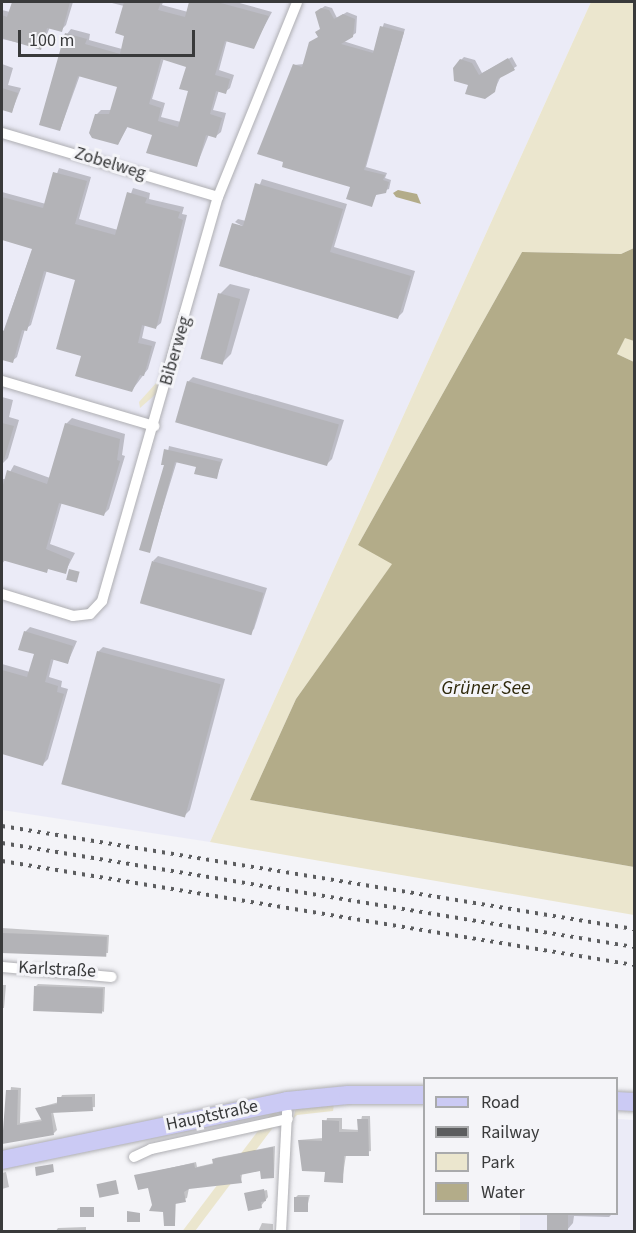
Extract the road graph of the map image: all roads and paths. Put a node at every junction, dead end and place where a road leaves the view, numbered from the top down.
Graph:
1 (297, 2) edge
2 (2, 132) edge
3 (218, 197) junction
4 (2, 381) edge
5 (154, 426) junction
6 (2, 594) edge
7 (2, 967) edge
8 (112, 977) dead end
9 (423, 1095) edge
10 (618, 1101) edge
11 (634, 1102) edge
12 (287, 1110) junction
13 (134, 1157) dead end
14 (2, 1160) edge
15 (281, 1232) edge

1 - 3 street, Biberweg
2 - 3 street, Zobelweg
3 - 5 street, Biberweg
4 - 5 street
5 - 6 street, Biberweg
7 - 8 street, Karlstraße
9 - 12 main road, Hauptstraße
10 - 11 main road
12 - 13 street, Hauptstraße
12 - 14 main road, Hauptstraße
12 - 15 street

